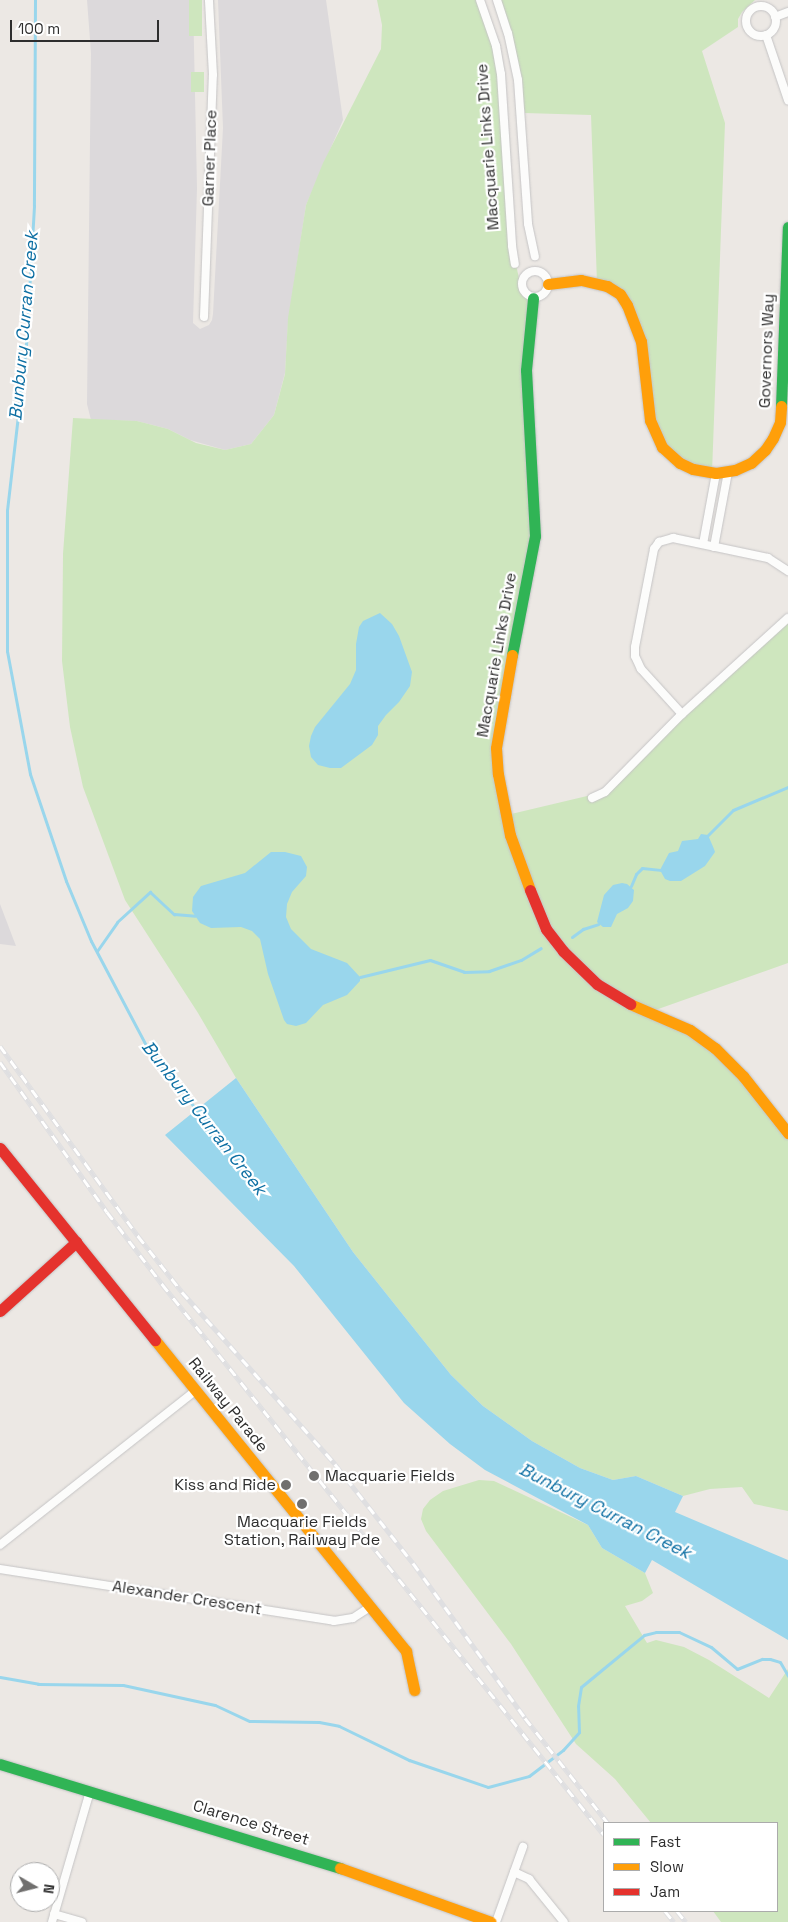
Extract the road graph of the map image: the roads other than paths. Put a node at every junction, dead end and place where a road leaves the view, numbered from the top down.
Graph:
1 (209, 0) edge
2 (480, 0) edge
3 (497, 0) edge
4 (788, 12) edge
5 (775, 17) junction
6 (766, 35) junction
7 (788, 100) edge
8 (788, 227) edge
9 (535, 256) dead end
10 (515, 264) dead end
11 (548, 284) junction
12 (533, 298) junction
13 (204, 317) dead end
14 (728, 472) junction
15 (716, 474) junction
16 (703, 544) junction
17 (714, 547) junction
18 (788, 571) edge
19 (788, 618) edge
20 (682, 714) junction
21 (592, 798) dead end
22 (788, 1132) edge
23 (0, 1148) edge
24 (76, 1242) junction
25 (0, 1311) edge
26 (195, 1391) junction
27 (0, 1545) edge
28 (0, 1569) edge
29 (370, 1607) junction
30 (414, 1690) dead end
31 (0, 1764) edge
32 (90, 1791) junction
33 (523, 1847) dead end
34 (514, 1872) junction
35 (53, 1918) edge
36 (82, 1922) edge
37 (491, 1922) edge
38 (496, 1922) edge
39 (564, 1922) edge

1 - 13 street, Garner Place
2 - 10 street, Macquarie Links Drive
3 - 9 street, Macquarie Links Drive
4 - 5 street
5 - 6 street
5 - 6 street
6 - 7 street
8 - 14 street, Governors Way
11 - 12 street
11 - 12 street
11 - 15 street, Governors Way
12 - 22 street, Macquarie Links Drive
14 - 15 street, Governors Way
14 - 17 street
15 - 16 street
16 - 17 street
16 - 20 street
17 - 18 street
19 - 20 street
20 - 21 street
23 - 24 street, Railway Parade
24 - 25 street
24 - 26 street, Railway Parade
26 - 27 street
26 - 29 street, Railway Parade
28 - 29 street, Alexander Crescent
29 - 30 street, Railway Parade
31 - 32 street, Clarence Street
32 - 35 street
32 - 37 street, Clarence Street
33 - 34 street
34 - 38 street
34 - 39 street
35 - 36 street

